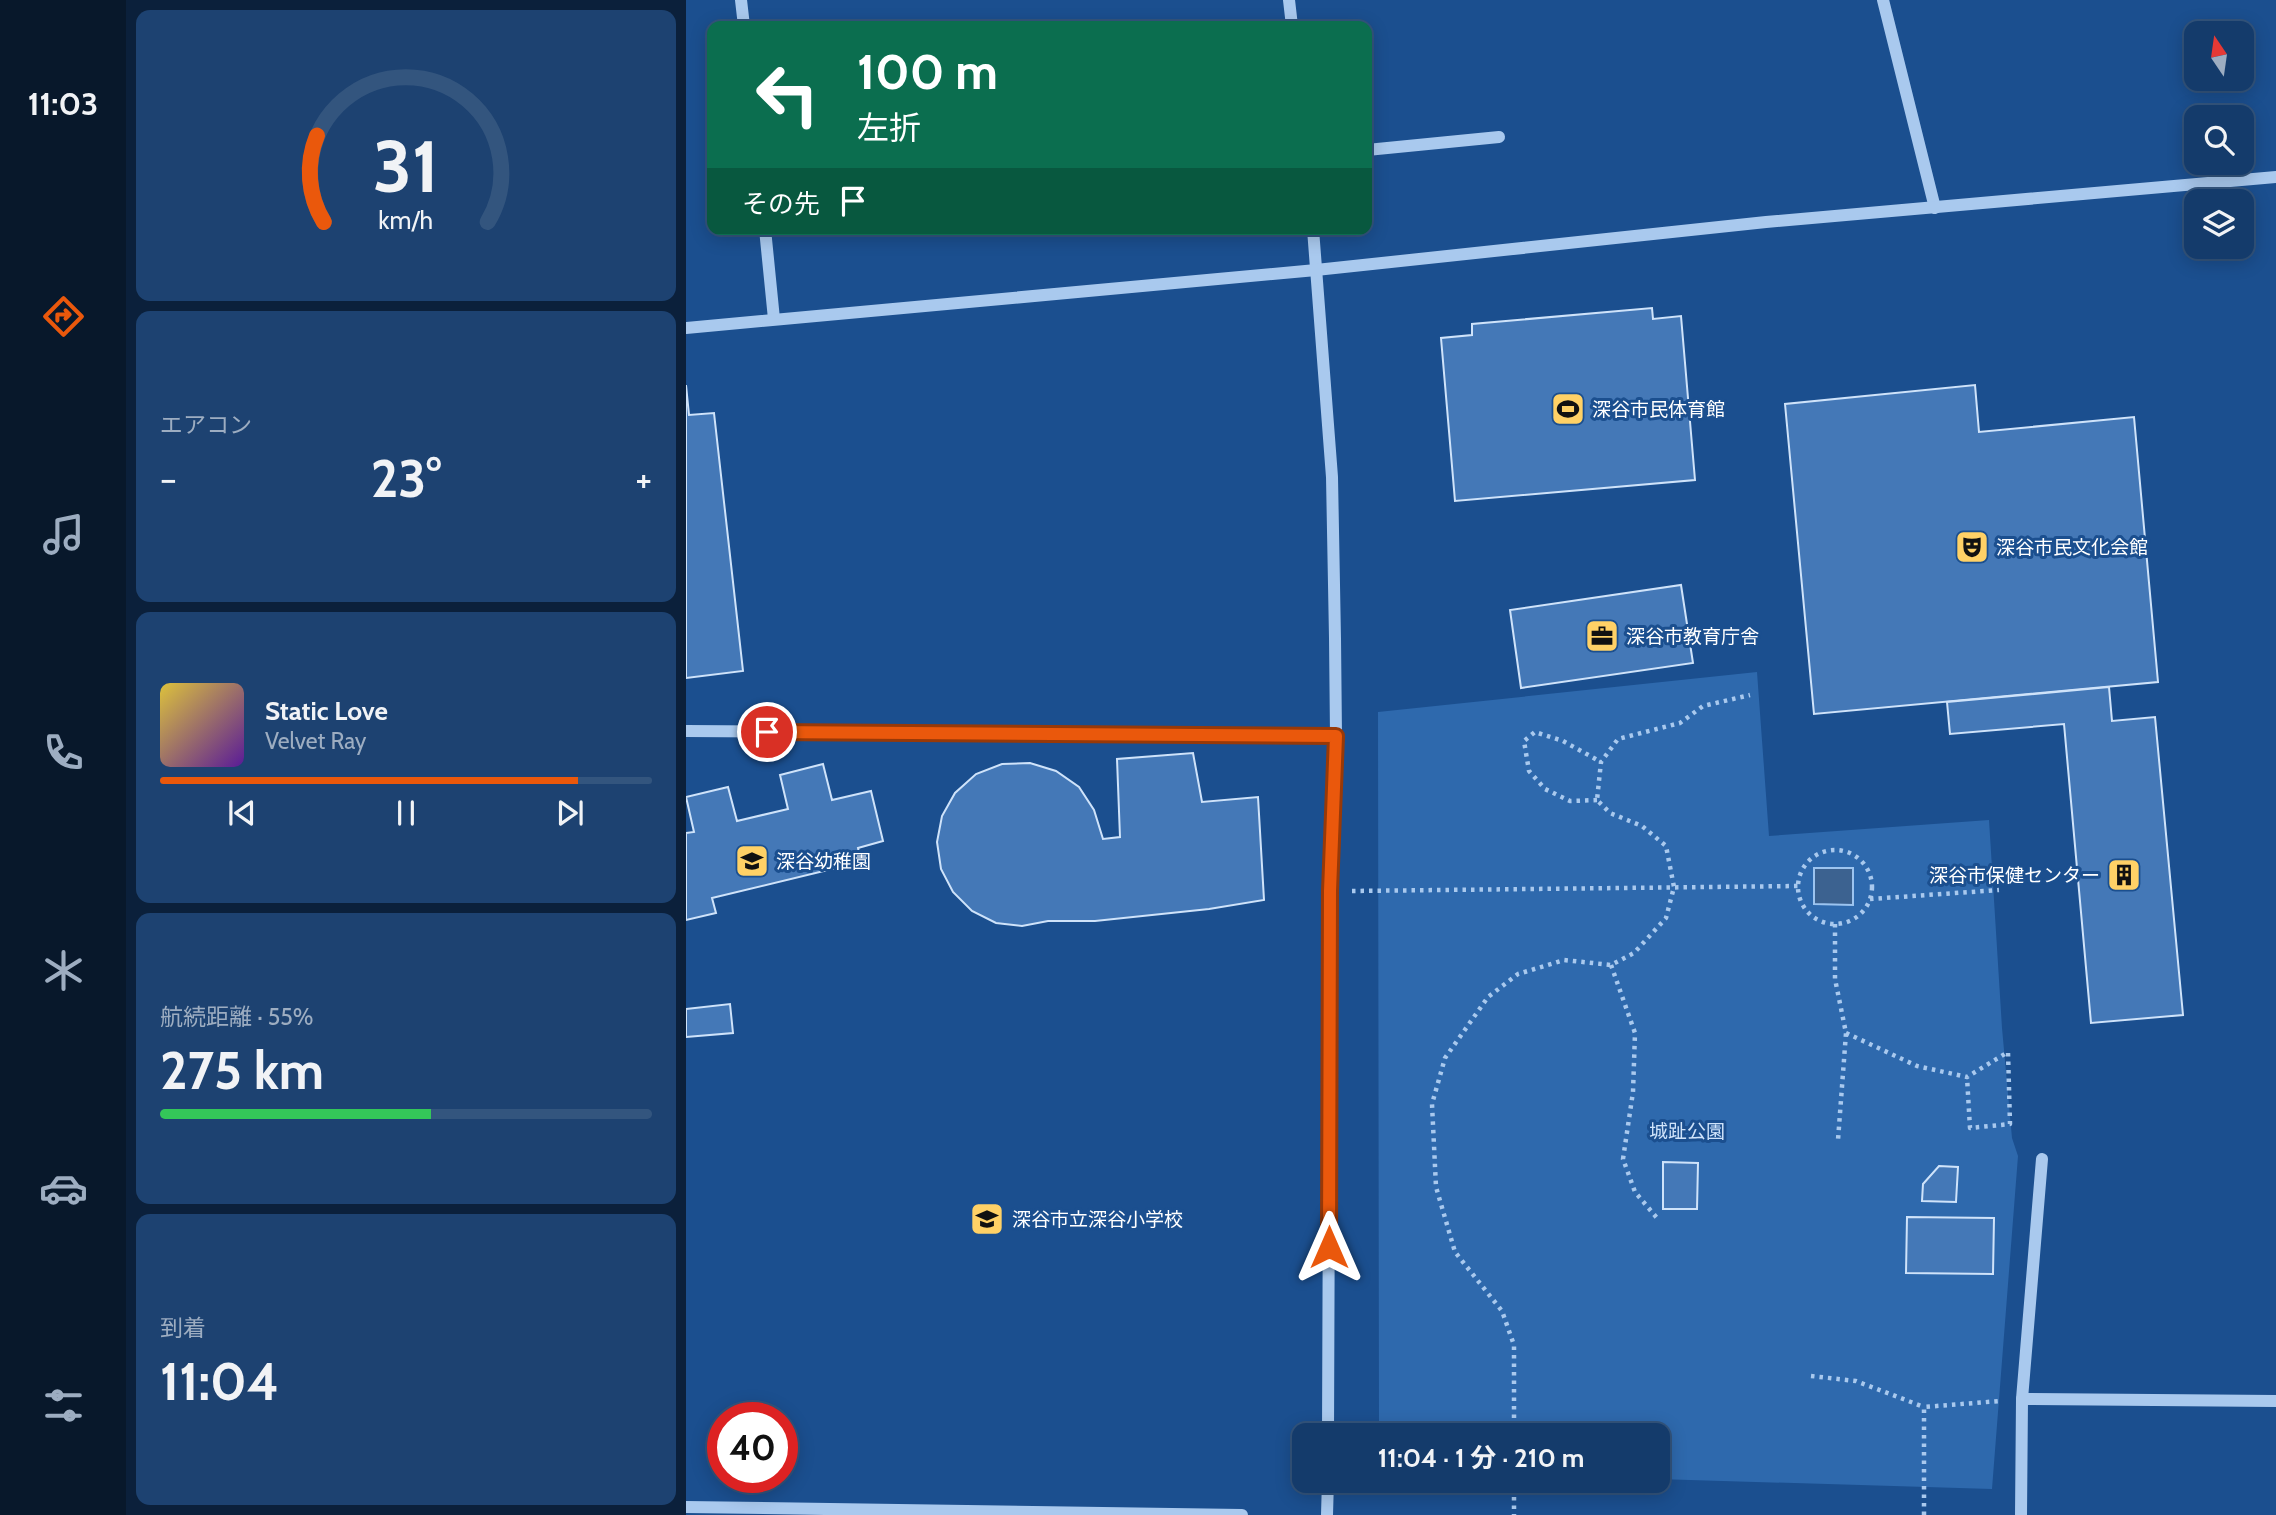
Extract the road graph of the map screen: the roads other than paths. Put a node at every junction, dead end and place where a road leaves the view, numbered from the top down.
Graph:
1 (741, 0) edge
2 (1289, 0) edge
3 (1884, 0) edge
4 (743, 21) edge
5 (1291, 21) edge
6 (1499, 137) dead end
7 (1372, 150) edge
8 (2276, 177) edge
9 (1935, 208) junction
10 (766, 235) edge
11 (1313, 235) edge
12 (1316, 270) junction
13 (774, 320) junction
14 (686, 328) edge
15 (686, 731) edge
16 (1336, 736) junction
17 (2042, 1159) dead end
18 (2022, 1399) junction
19 (2276, 1401) edge
20 (1328, 1423) edge
21 (1328, 1493) edge
22 (686, 1507) edge
23 (741, 1511) edge
24 (1173, 1515) edge
25 (1242, 1515) edge
26 (1327, 1515) edge
27 (2021, 1515) edge

1 - 4 street
2 - 5 street
3 - 9 street
6 - 7 street
8 - 9 street
9 - 12 street
10 - 13 street
11 - 12 street
12 - 13 street
12 - 16 street
13 - 14 street
15 - 16 street
16 - 20 street
17 - 18 street
18 - 19 street
18 - 27 street
21 - 26 street
22 - 23 street
23 - 24 street
24 - 25 street

